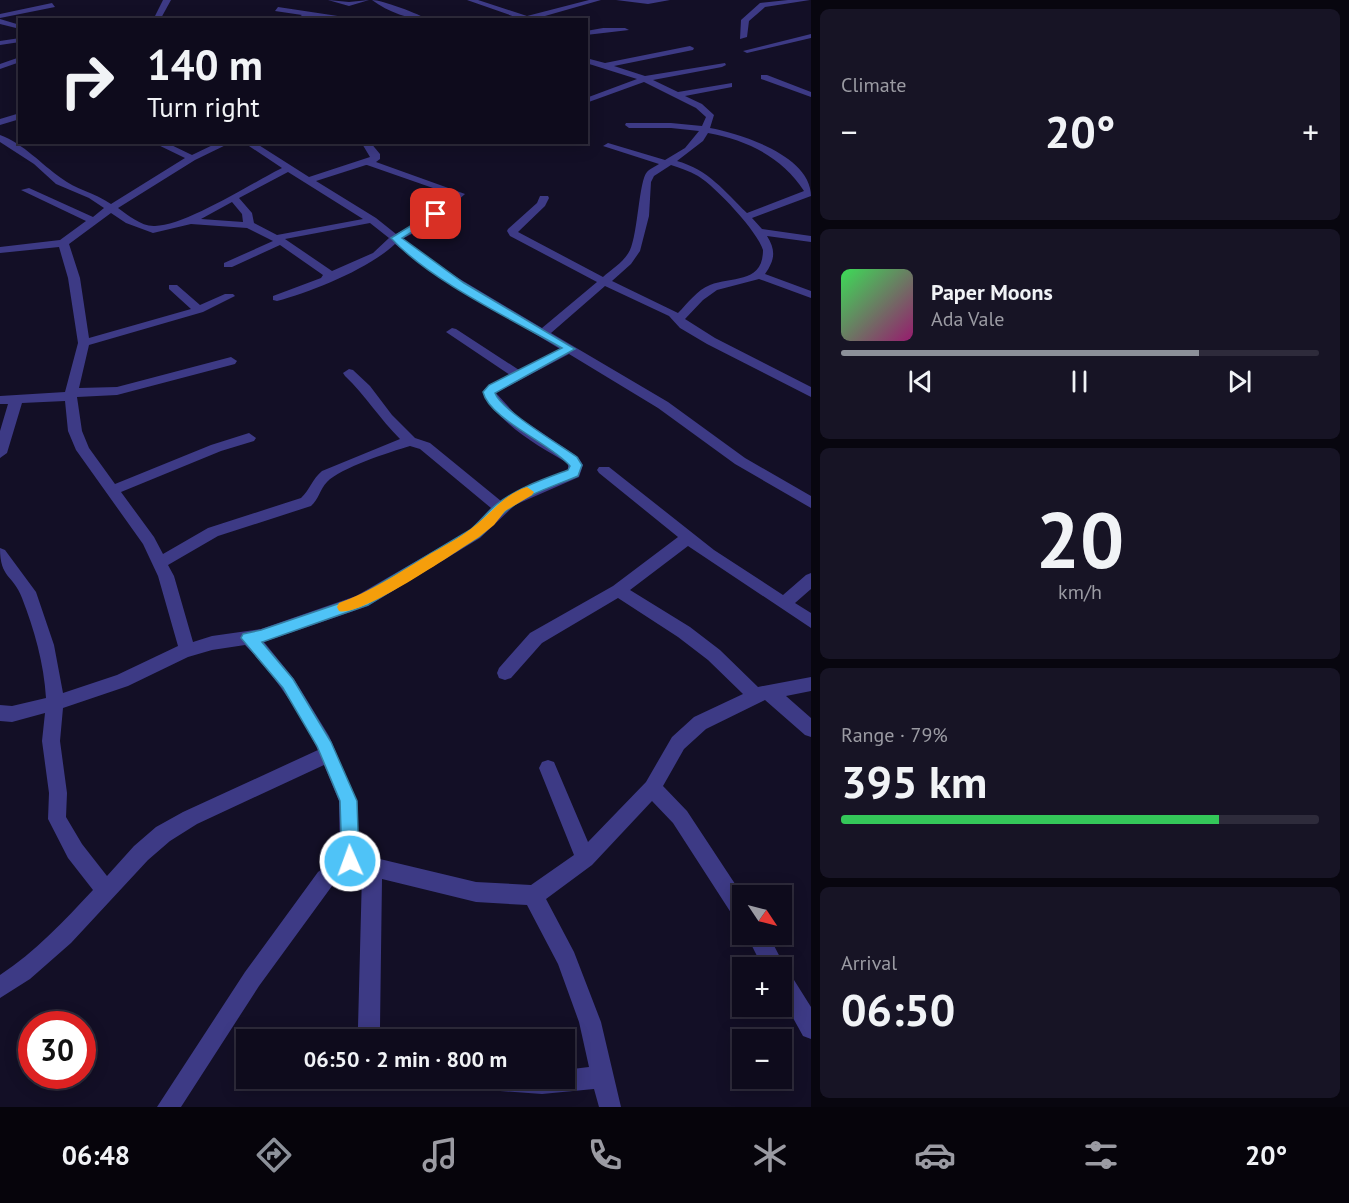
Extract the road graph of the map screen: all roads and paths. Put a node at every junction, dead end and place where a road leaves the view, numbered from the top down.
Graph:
1 (42, 0) edge
2 (167, 0) edge
3 (332, 0) edge
4 (365, 0) edge
5 (376, 0) edge
6 (471, 0) edge
7 (620, 0) edge
8 (666, 0) edge
9 (806, 0) edge
10 (601, 2) edge
11 (810, 3) edge
12 (278, 9) dead end
13 (669, 11) dead end
14 (310, 14) junction
15 (0, 16) edge
16 (157, 18) edge
17 (301, 18) edge
18 (337, 18) edge
19 (420, 18) edge
20 (524, 18) edge
21 (531, 18) edge
22 (0, 21) edge
23 (17, 27) dead end
24 (625, 30) dead end
25 (588, 33) edge
26 (810, 36) edge
27 (743, 37) dead end
28 (18, 40) edge
29 (0, 44) edge
30 (690, 48) dead end
31 (747, 51) dead end
32 (18, 60) edge
33 (588, 61) edge
34 (722, 65) dead end
35 (603, 66) junction
36 (0, 67) edge
37 (15, 72) dead end
38 (764, 77) dead end
39 (645, 79) junction
40 (729, 85) dead end
41 (676, 95) junction
42 (810, 95) edge
43 (588, 99) edge
44 (18, 117) edge
45 (0, 122) edge
46 (629, 125) dead end
47 (705, 130) junction
48 (0, 138) edge
49 (160, 144) edge
50 (224, 144) edge
51 (250, 144) edge
52 (368, 144) edge
53 (608, 146) dead end
54 (192, 158) junction
55 (370, 163) junction
56 (669, 163) junction
57 (288, 168) junction
58 (308, 180) junction
59 (26, 190) dead end
60 (809, 192) edge
61 (234, 198) junction
62 (544, 198) dead end
63 (111, 207) junction
64 (745, 216) junction
65 (191, 220) junction
66 (372, 220) junction
67 (94, 221) junction
68 (249, 225) junction
69 (757, 231) junction
70 (395, 238) junction
71 (279, 239) junction
72 (810, 239) edge
73 (63, 243) junction
74 (0, 250) edge
75 (228, 265) dead end
76 (759, 275) junction
77 (329, 276) junction
78 (604, 282) junction
79 (173, 287) dead end
80 (810, 295) edge
81 (229, 296) dead end
82 (277, 298) dead end
83 (199, 310) junction
84 (679, 320) junction
85 (452, 332) dead end
86 (544, 333) junction
87 (84, 343) junction
88 (570, 349) junction
89 (231, 361) dead end
90 (349, 373) dead end
91 (519, 375) junction
92 (810, 393) edge
93 (71, 394) junction
94 (16, 399) junction
95 (0, 400) edge
96 (249, 438) dead end
97 (410, 441) junction
98 (0, 453) edge
99 (604, 470) dead end
100 (111, 490) junction
101 (810, 503) edge
102 (500, 508) junction
103 (688, 538) junction
104 (0, 554) edge
105 (159, 563) junction
106 (810, 579) edge
107 (618, 590) junction
108 (784, 604) junction
109 (810, 622) edge
110 (249, 638) junction
111 (188, 650) junction
112 (505, 673) dead end
113 (810, 684) edge
114 (763, 694) junction
115 (55, 703) junction
116 (0, 712) edge
117 (810, 729) edge
118 (328, 754) junction
119 (548, 768) dead end
120 (652, 788) junction
121 (585, 858) junction
122 (350, 861) junction
123 (372, 865) junction
124 (106, 891) junction
125 (533, 895) junction
126 (732, 897) edge
127 (0, 987) edge
128 (792, 996) edge
129 (810, 1028) edge
130 (369, 1029) edge
131 (603, 1077) junction
132 (575, 1080) edge
133 (168, 1107) edge
134 (610, 1107) edge

1 - 15 street
2 - 16 street
3 - 4 street
5 - 19 street
6 - 20 street
7 - 8 street
8 - 13 street
9 - 11 street
9 - 27 street
10 - 21 street
12 - 14 street
14 - 17 street
14 - 18 street
22 - 23 street
24 - 25 street
26 - 31 street
28 - 29 street
30 - 35 street
32 - 36 street
33 - 35 street
34 - 39 street
35 - 39 street
36 - 37 street
38 - 42 street
39 - 41 street
39 - 43 street
40 - 41 street
41 - 47 street
44 - 45 street
46 - 47 street
47 - 56 street
47 - 60 street
48 - 63 street
49 - 54 street
50 - 54 street
51 - 57 street
52 - 55 street
53 - 56 street
54 - 63 street
55 - 58 street
55 - 70 street
56 - 64 street
56 - 78 street
57 - 58 street
57 - 61 street
58 - 66 street
59 - 67 street
60 - 64 street
61 - 65 street
61 - 68 street
62 - 78 street
63 - 65 street
63 - 67 street
64 - 69 street
65 - 68 street
66 - 70 street
66 - 71 street
67 - 73 street
68 - 71 street
69 - 72 street
69 - 76 street
70 - 77 street
70 - 86 street
71 - 75 street
71 - 77 street
73 - 74 street
73 - 87 street
76 - 80 street
76 - 84 street
77 - 82 street
78 - 84 street
78 - 86 street
79 - 83 street
81 - 83 street
83 - 87 street
84 - 92 street
85 - 91 street
86 - 88 street
87 - 93 street
88 - 91 street
88 - 101 street
89 - 93 street
90 - 97 street
91 - 102 street
93 - 94 street
93 - 100 street
94 - 95 street
94 - 98 street
96 - 100 street
97 - 102 street
97 - 105 street
99 - 103 street
100 - 105 street
102 - 110 street
103 - 107 street
103 - 108 street
104 - 115 street
105 - 111 street
106 - 108 street
107 - 112 street
107 - 114 street
108 - 109 street
110 - 111 street
110 - 118 street
111 - 115 street
113 - 114 street
114 - 117 street
114 - 120 street
115 - 116 street
115 - 124 street
118 - 122 street
118 - 124 street
119 - 121 street
120 - 121 street
120 - 126 street
121 - 125 street
122 - 123 street
122 - 133 street
123 - 125 street
123 - 130 street
124 - 127 street
125 - 131 street
128 - 129 street
131 - 132 street
131 - 134 street

